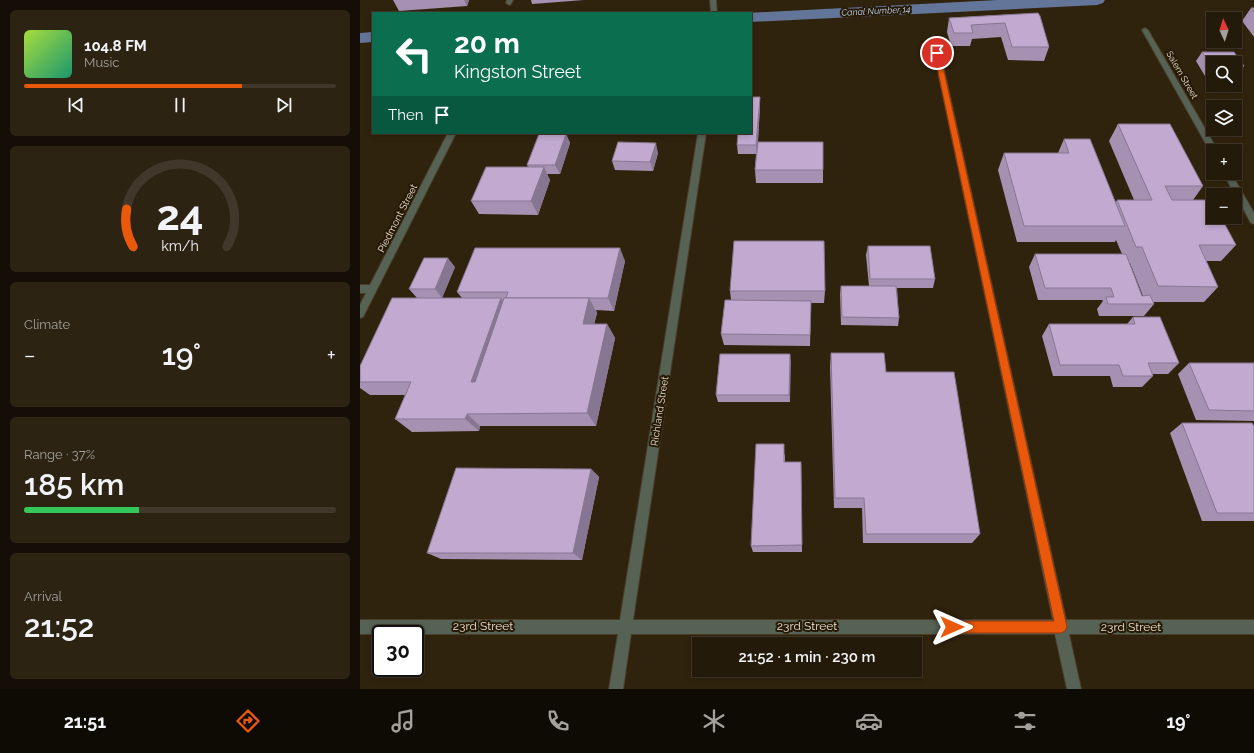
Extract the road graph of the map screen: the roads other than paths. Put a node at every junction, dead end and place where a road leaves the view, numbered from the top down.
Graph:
1 (713, 0) edge
2 (714, 12) edge
3 (1145, 30) dead end
4 (934, 38) dead end
5 (451, 134) edge
6 (702, 134) edge
7 (1210, 144) edge
8 (1231, 180) edge
9 (1254, 221) edge
10 (360, 289) edge
11 (373, 289) junction
12 (360, 314) edge
13 (360, 626) edge
14 (626, 626) junction
15 (1061, 627) junction
16 (1254, 627) edge
17 (616, 689) edge
18 (1074, 689) edge

1 - 2 street
3 - 7 street, Salem Street
4 - 15 street
5 - 11 street, Piedmont Street
6 - 14 street, Richland Street
8 - 9 street
10 - 11 street
11 - 12 street, Piedmont Street
13 - 14 street, 23rd Street
14 - 15 street, 23rd Street
14 - 17 street, Richland Street
15 - 16 street, 23rd Street
15 - 18 street

